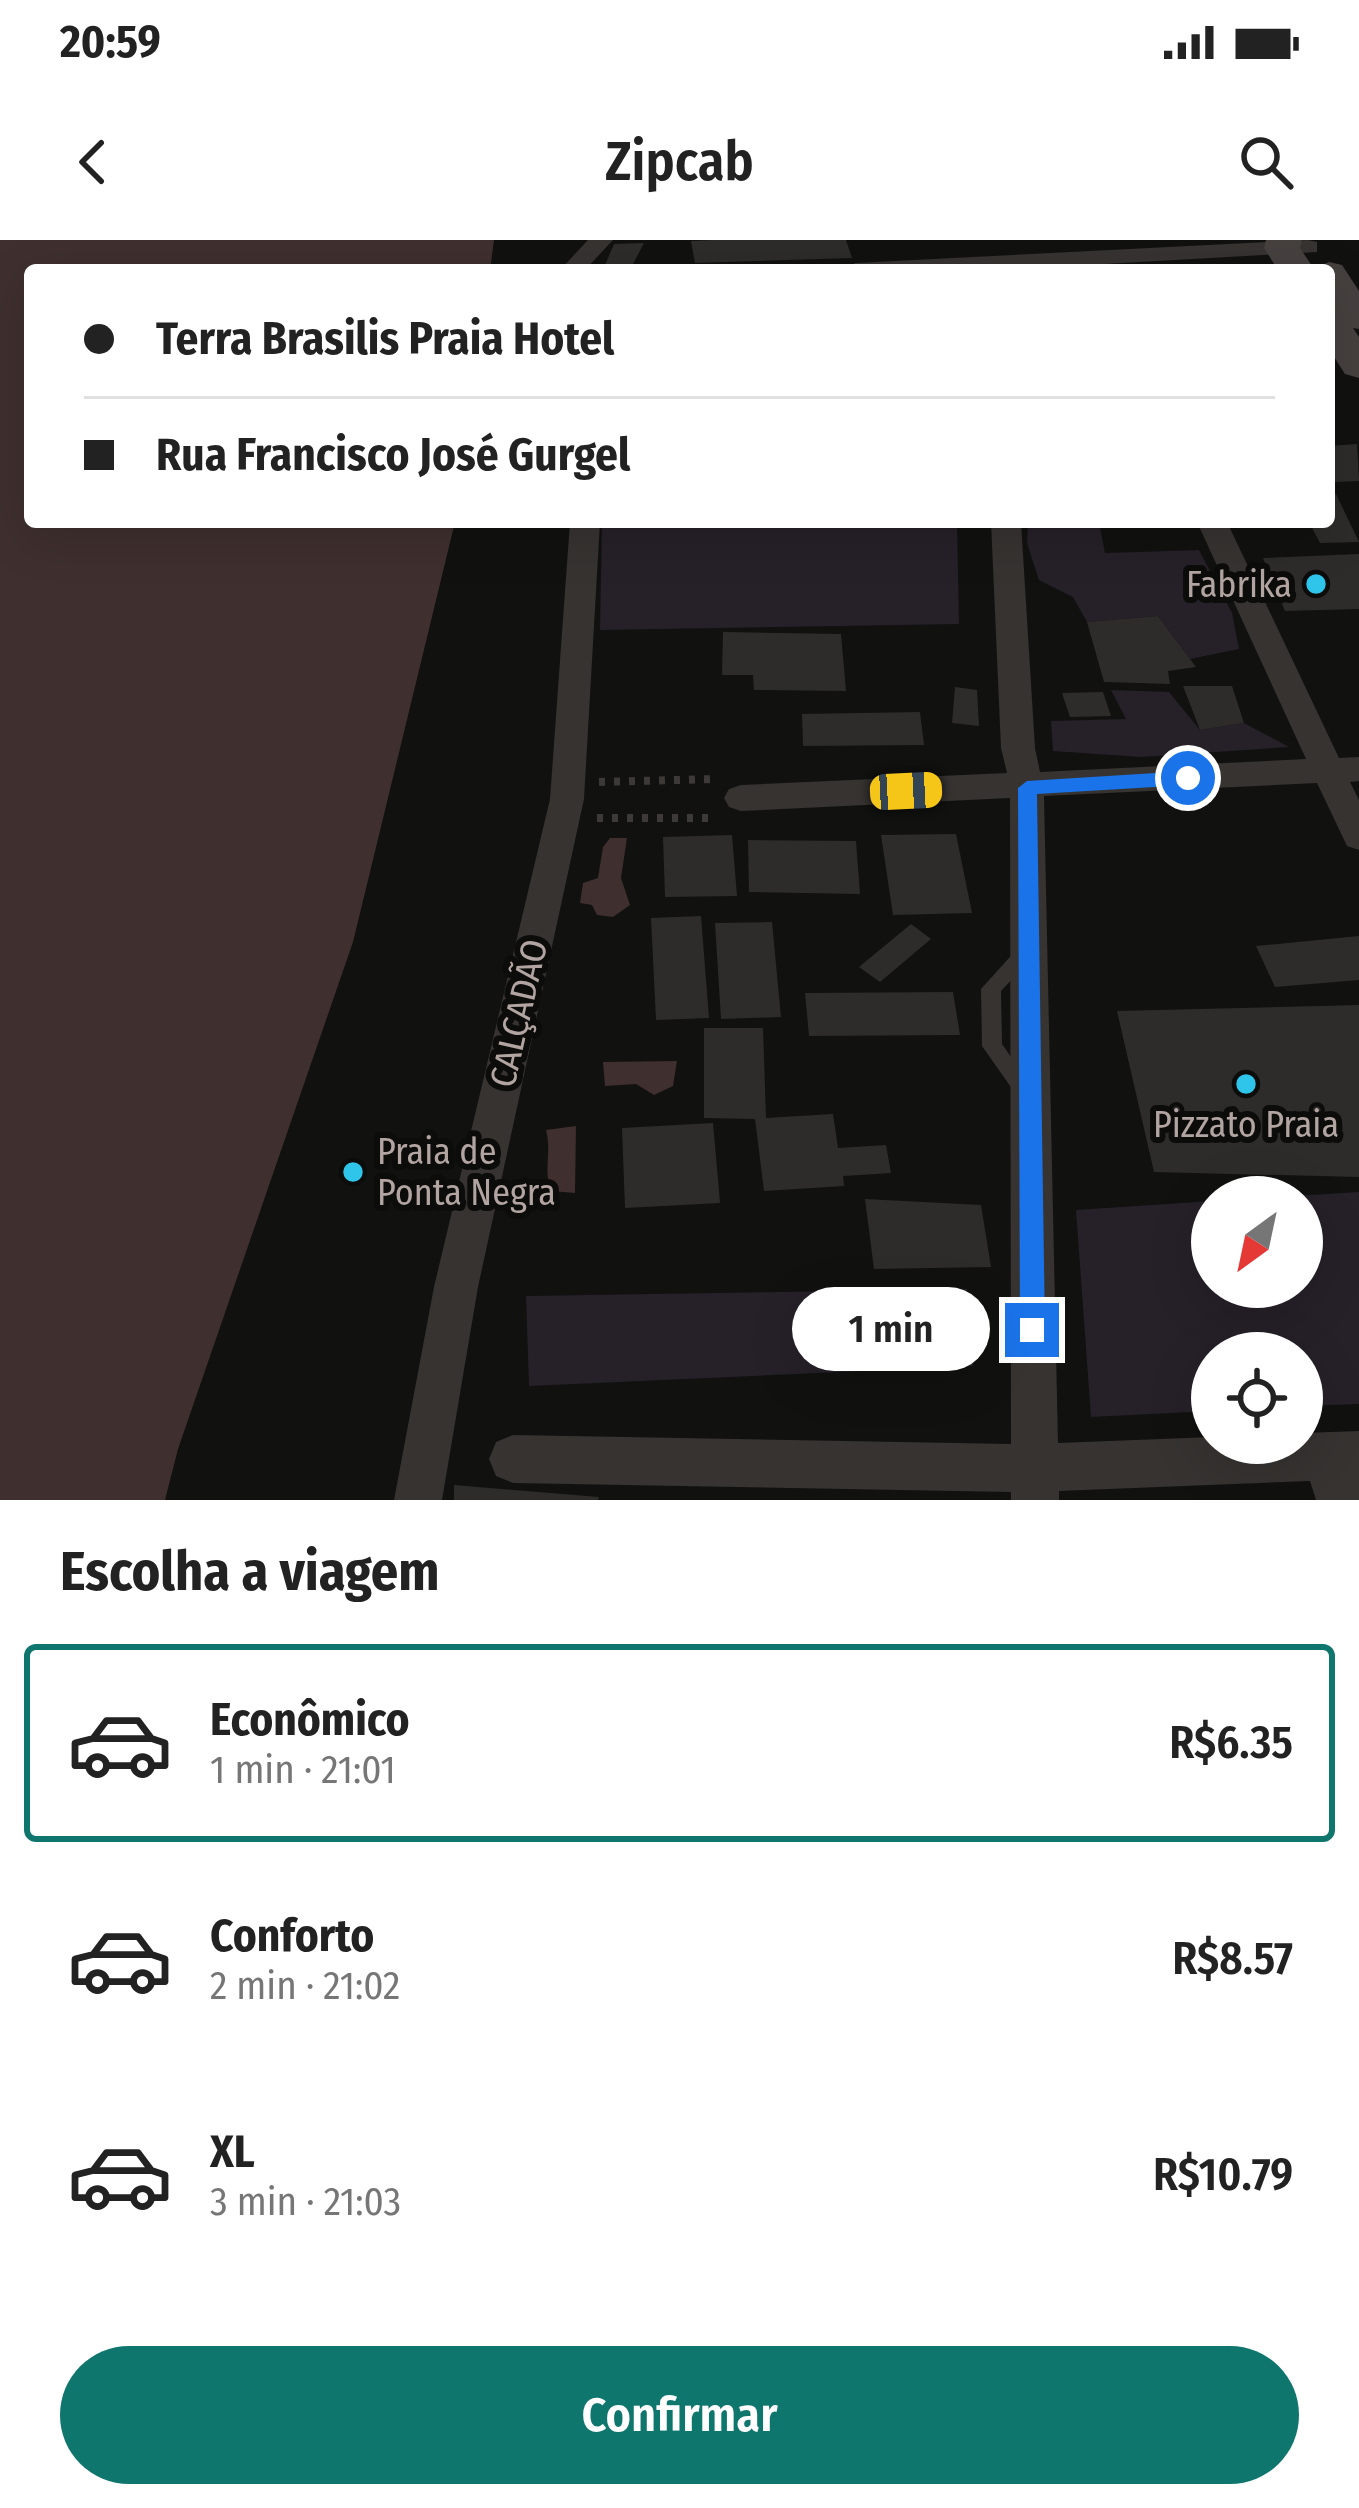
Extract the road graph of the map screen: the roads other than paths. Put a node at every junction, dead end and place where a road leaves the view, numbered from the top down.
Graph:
1 (601, 240) edge
2 (1304, 255) edge
3 (1051, 256) edge
4 (578, 264) edge
5 (953, 264) edge
6 (1335, 291) edge
7 (1359, 318) edge
8 (1335, 329) edge
9 (1359, 366) edge
10 (585, 528) edge
11 (1006, 528) edge
12 (1215, 528) edge
13 (1343, 770) edge
14 (1027, 788) junction
15 (726, 798) road end
16 (1359, 836) edge
17 (514, 1459) dead end
18 (1342, 1471) edge
19 (1035, 1484) edge
20 (418, 1500) edge

1 - 4 street
2 - 3 street
3 - 5 street
6 - 7 main road
8 - 9 main road
10 - 20 street, CALÇADÃO
11 - 14 street
12 - 13 street
13 - 14 street
13 - 16 street
14 - 15 street
14 - 19 street
17 - 19 street
18 - 19 street

